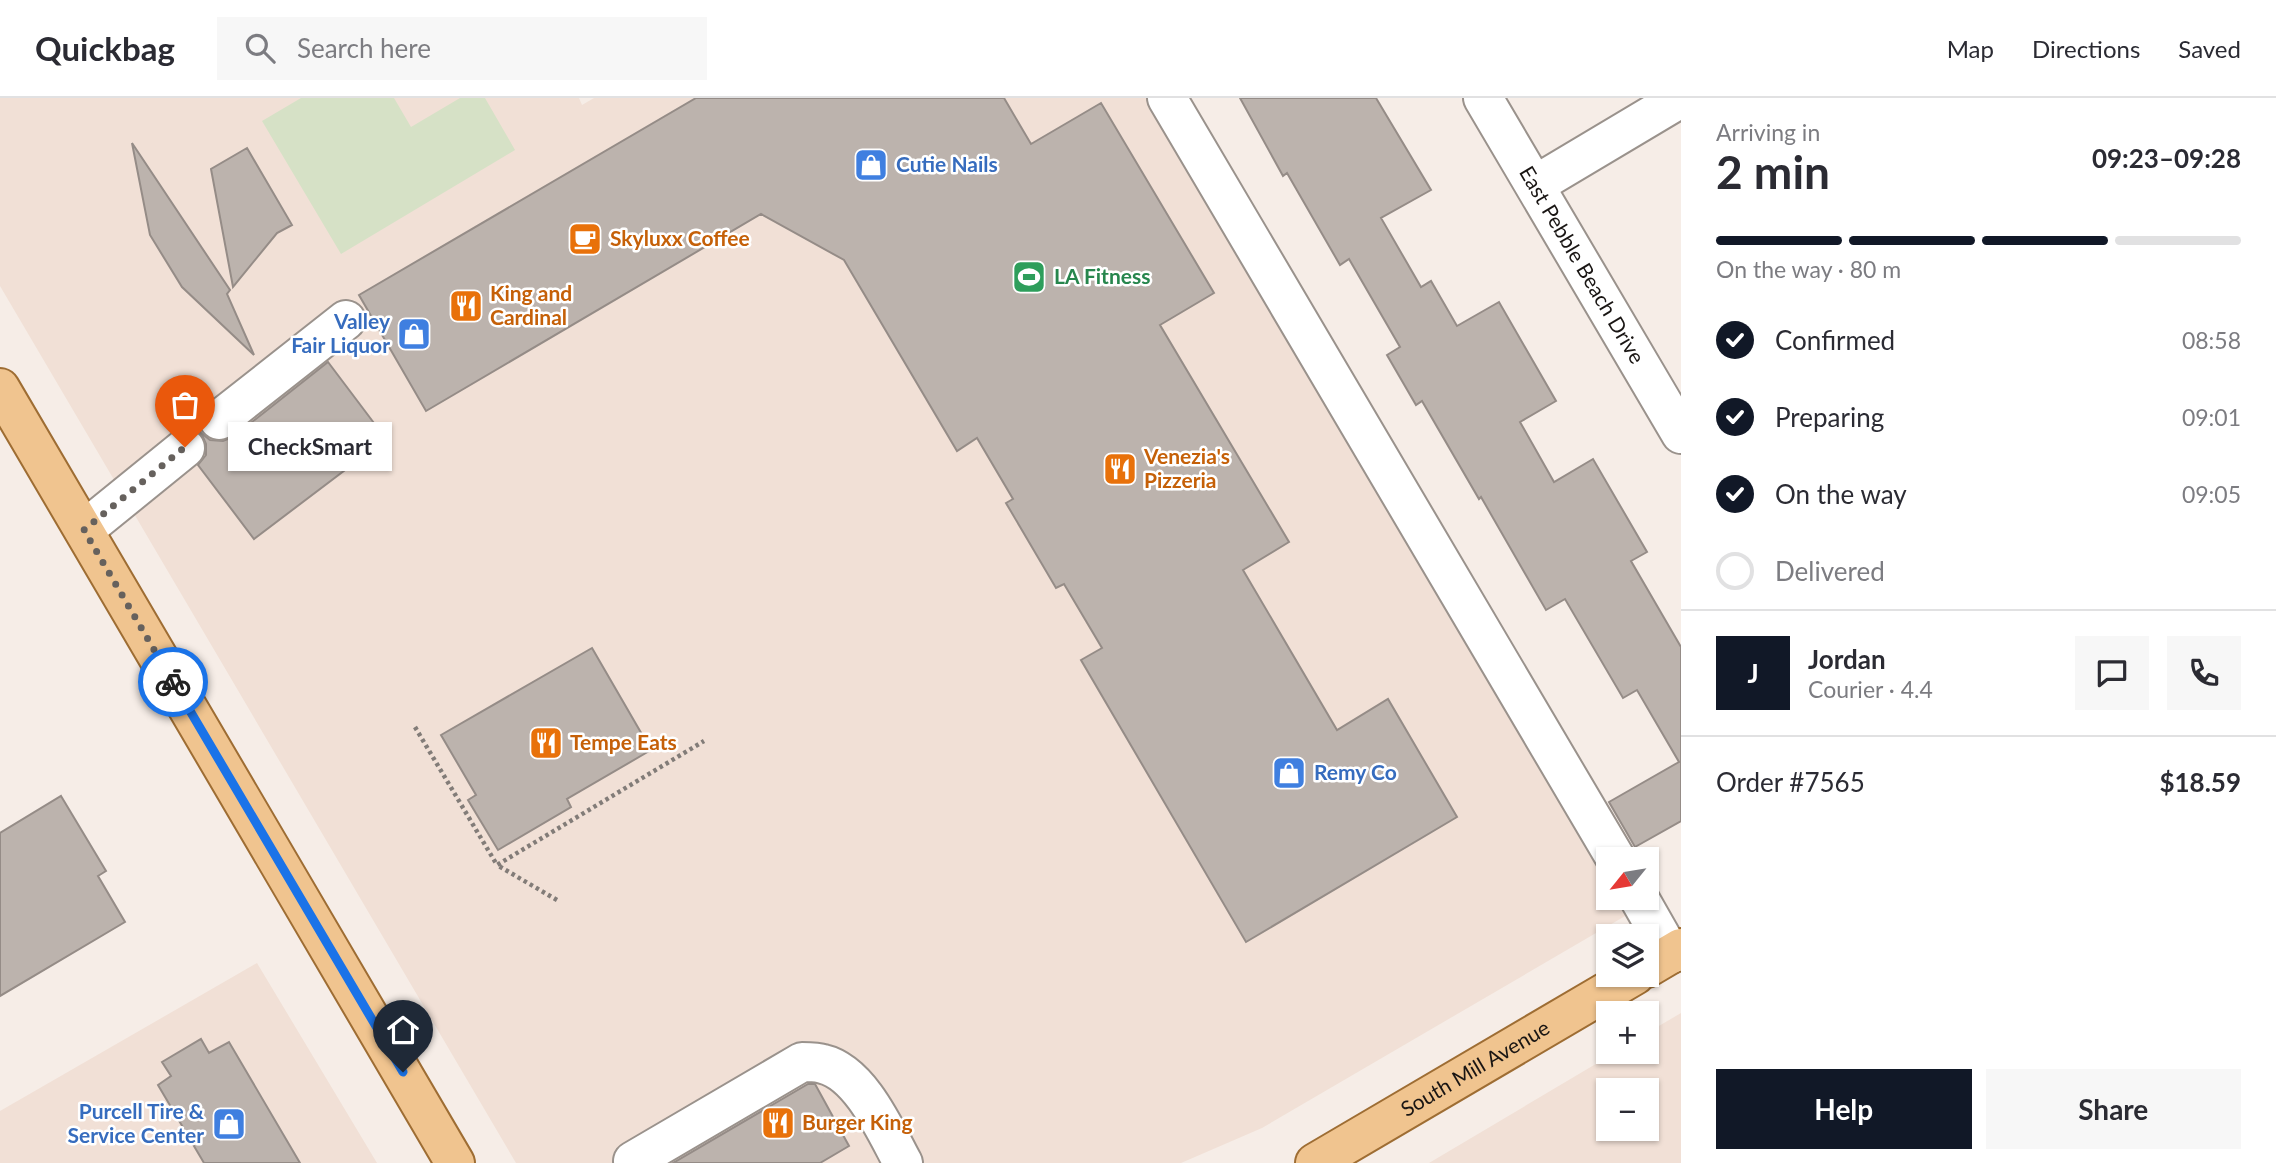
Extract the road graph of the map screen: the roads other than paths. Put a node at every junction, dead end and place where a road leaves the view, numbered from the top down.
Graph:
1 (1167, 98) edge
2 (1483, 98) edge
3 (1681, 98) edge
4 (1535, 185) junction
5 (346, 320) dead end
6 (0, 388) edge
7 (219, 420) dead end
8 (1681, 434) edge
9 (185, 447) dead end
10 (84, 530) junction
11 (1609, 847) edge
12 (1645, 910) edge
13 (1666, 956) edge
14 (1615, 987) edge
15 (632, 1161) dead end
16 (456, 1163) edge
17 (903, 1163) edge
18 (1315, 1163) edge

1 - 11 street
2 - 4 street, East Pebble Beach Drive
3 - 4 street
4 - 8 street, East Pebble Beach Drive
5 - 7 street
6 - 10 main road
9 - 10 street
10 - 16 main road
12 - 13 street
14 - 18 main road, South Mill Avenue
15 - 17 street

